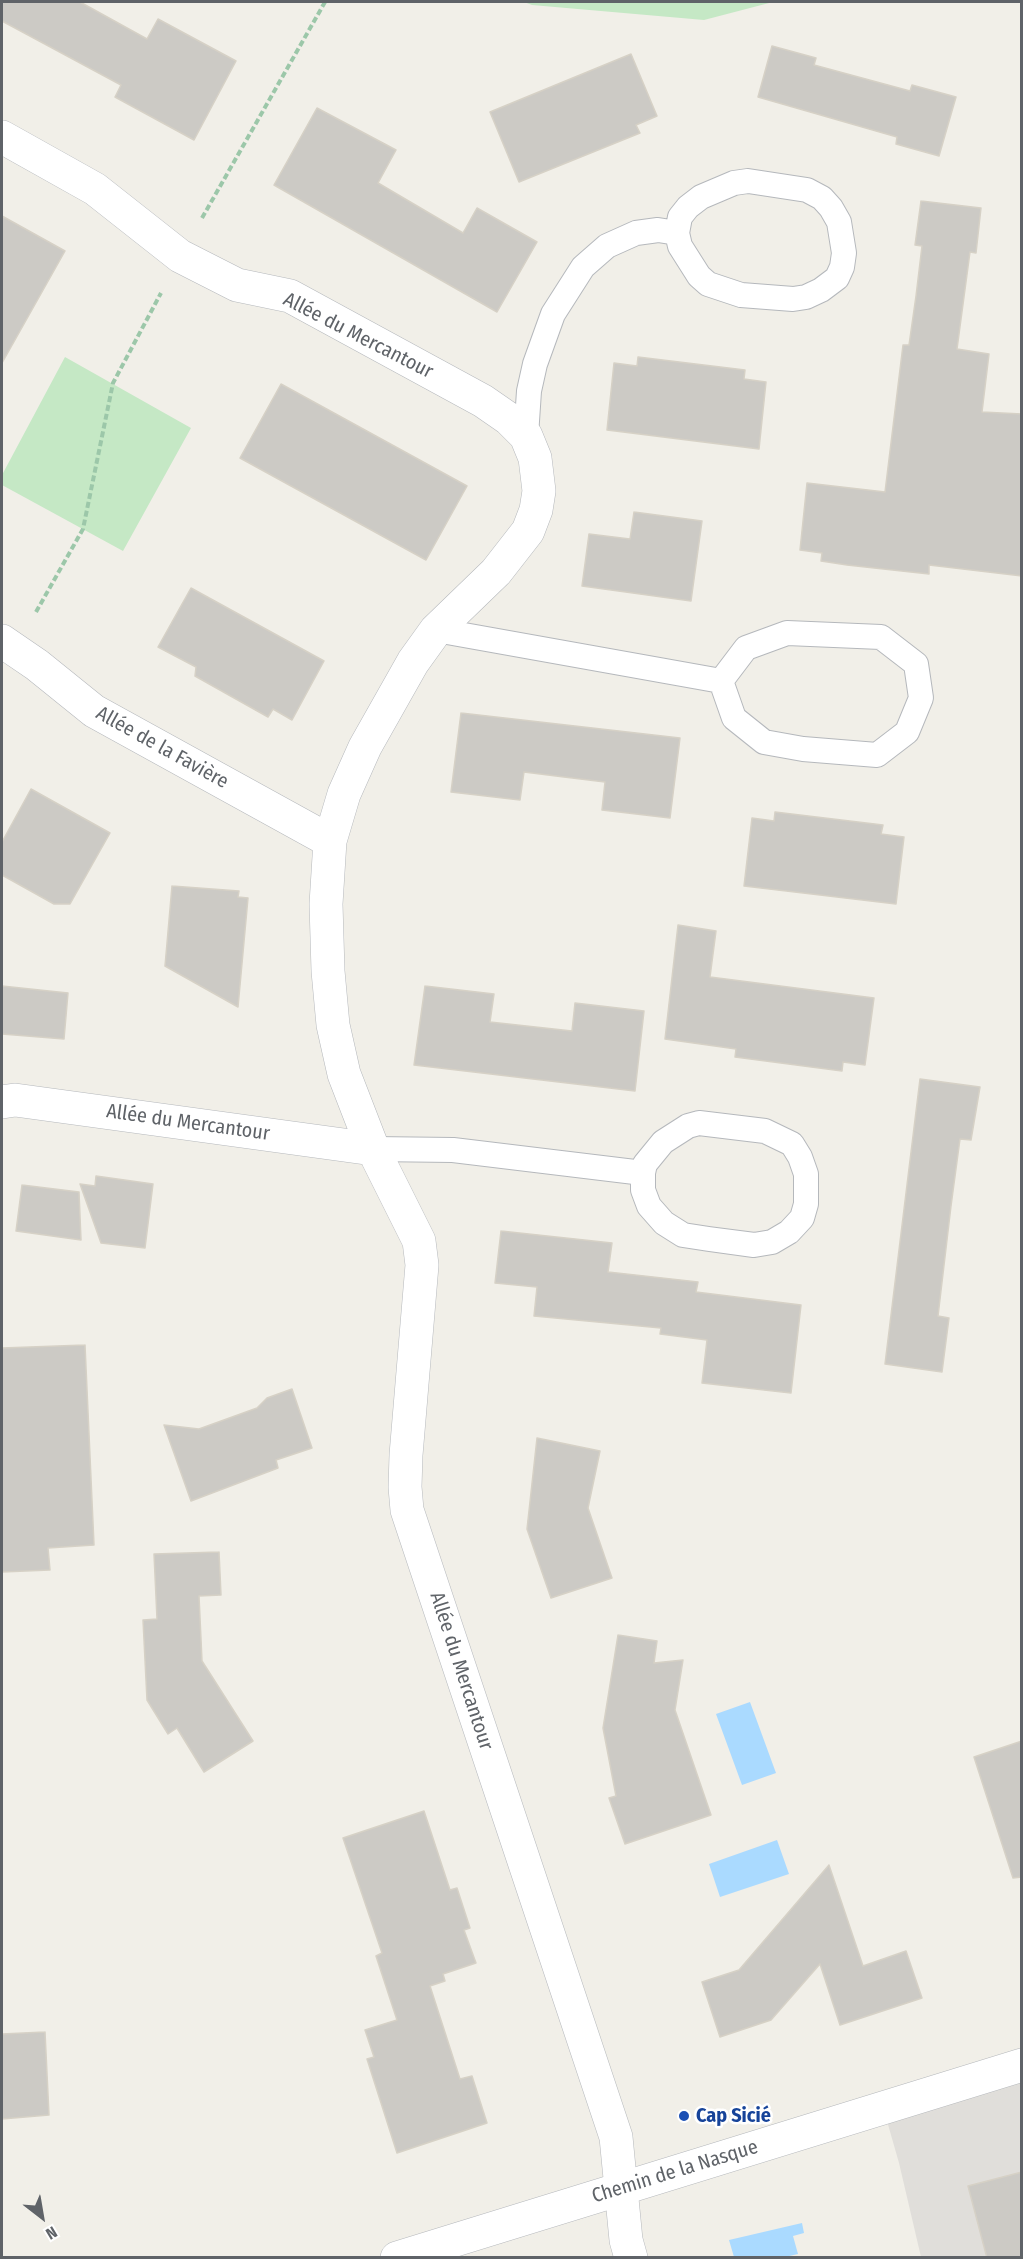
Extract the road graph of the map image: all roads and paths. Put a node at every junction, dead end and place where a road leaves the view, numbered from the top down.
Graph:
1 (2, 137) edge
2 (677, 232) junction
3 (526, 436) junction
4 (83, 529) dead end
5 (436, 630) junction
6 (8, 645) edge
7 (721, 681) junction
8 (330, 841) junction
9 (2, 1102) edge
10 (373, 1149) junction
11 (643, 1173) junction
12 (1022, 2065) edge
13 (621, 2188) junction
14 (397, 2258) edge
15 (631, 2258) edge

1 - 3 street, Allée du Mercantour
2 - 2 lane
2 - 3 lane, Allée du Mercantour
3 - 5 street, Allée du Mercantour
4 - 6 path
5 - 7 lane
5 - 8 street, Allée du Mercantour
6 - 8 street, Allée de la Favière
7 - 7 lane
8 - 10 street, Allée du Mercantour
9 - 10 street, Allée du Mercantour
10 - 11 lane, Allée du Mercantour
10 - 13 street, Allée du Mercantour
11 - 11 lane
12 - 13 street, Chemin de la Nasque
13 - 14 street, Chemin de la Nasque
13 - 15 street, Allée du Mercantour

